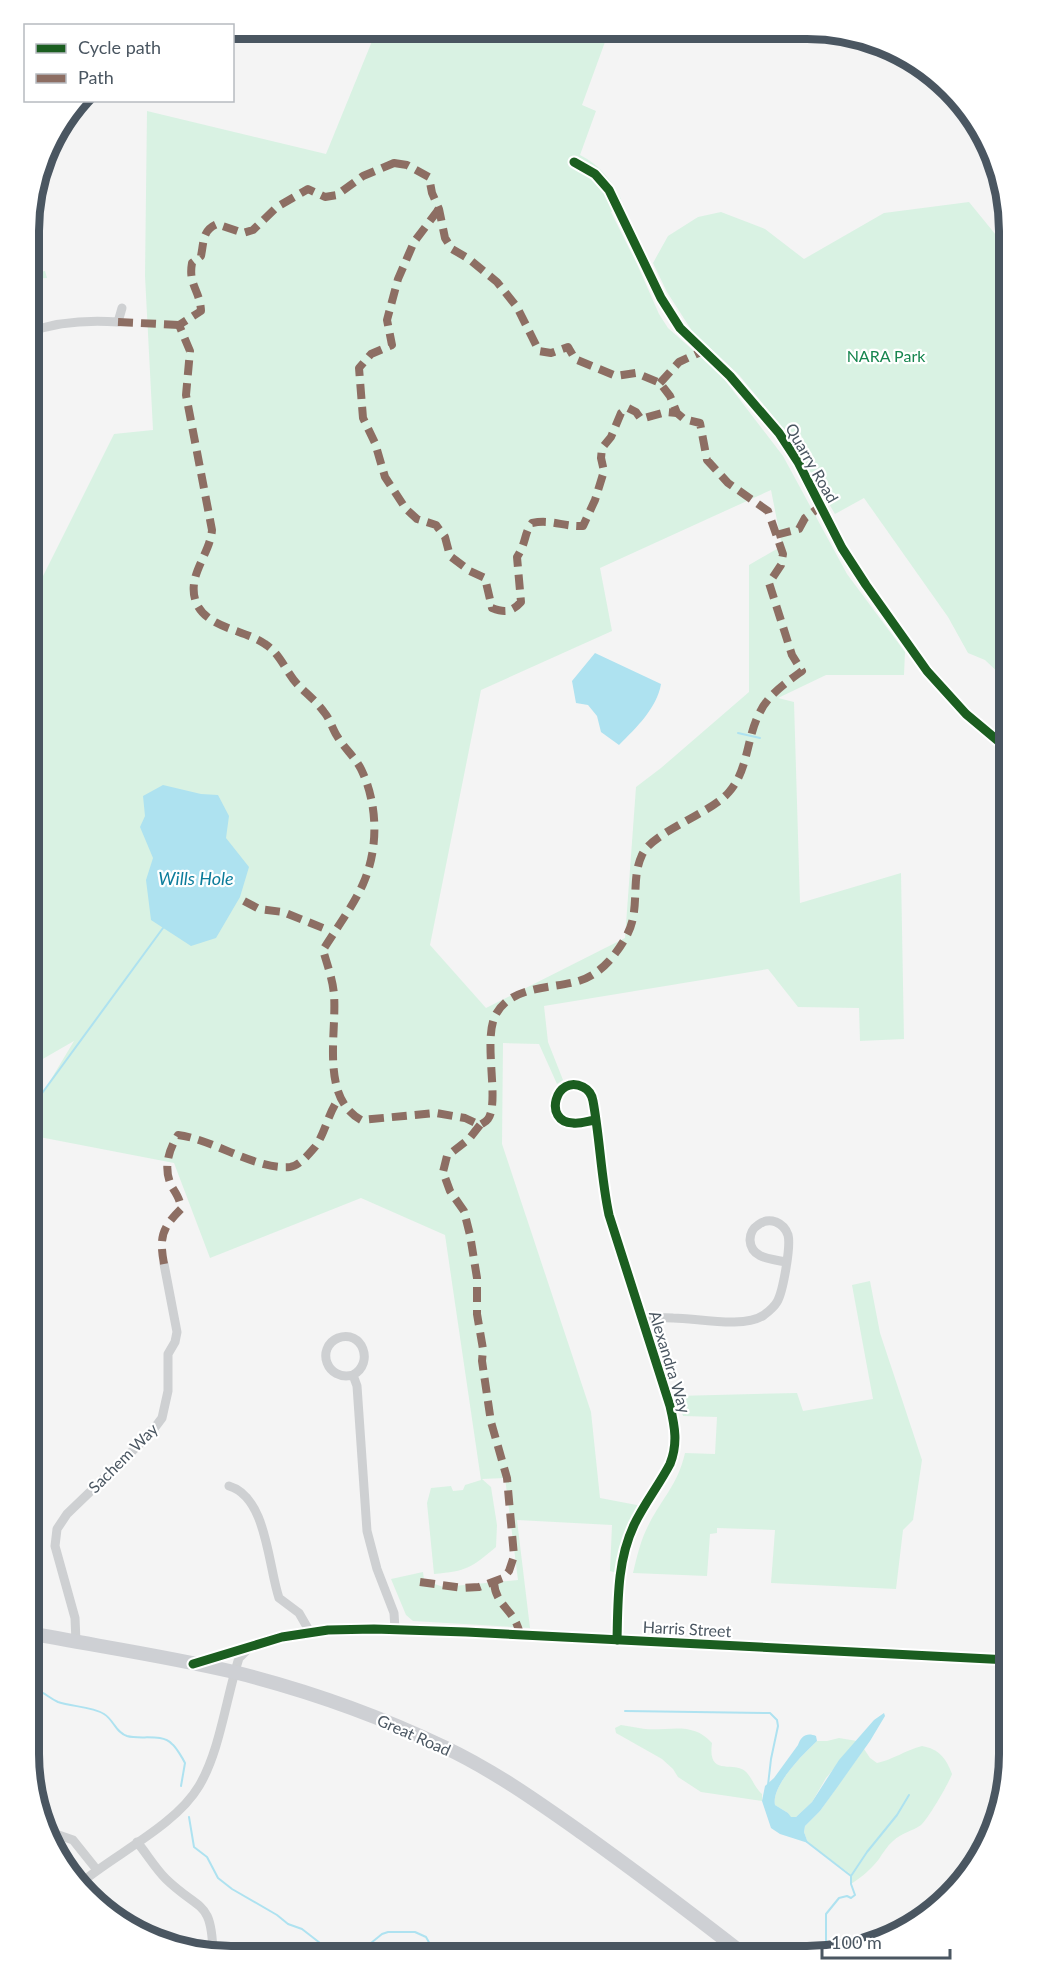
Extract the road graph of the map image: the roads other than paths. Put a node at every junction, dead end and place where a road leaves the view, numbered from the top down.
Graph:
1 (574, 162) dead end
2 (122, 308) dead end
3 (39, 330) edge
4 (999, 742) edge
5 (596, 1120) junction
6 (786, 1262) junction
7 (164, 1264) dead end
8 (641, 1319) junction
9 (353, 1375) junction
10 (229, 1486) dead end
11 (395, 1629) junction
12 (310, 1632) junction
13 (39, 1635) edge
14 (617, 1640) junction
15 (76, 1642) junction
16 (256, 1643) junction
17 (999, 1659) edge
18 (193, 1664) junction
19 (234, 1672) junction
20 (57, 1834) edge
21 (137, 1842) junction
22 (97, 1870) junction
23 (86, 1879) edge
24 (213, 1945) edge
25 (733, 1946) edge

1 - 4 street, Quarry Road
2 - 3 street
5 - 5 street, Alexandra Way
5 - 8 street, Alexandra Way
6 - 6 street
6 - 8 street
7 - 15 street, Sachem Way
8 - 14 street, Alexandra Way
9 - 9 street
9 - 11 street
10 - 12 street
11 - 12 street, Harris Street
11 - 14 street, Harris Street
12 - 16 street, Harris Street
13 - 15 main road, Great Road
14 - 17 street, Harris Street
15 - 18 main road, Great Road
16 - 18 street, Harris Street
16 - 19 street
18 - 19 main road, Great Road
19 - 21 street
19 - 25 main road, Great Road
20 - 22 street
21 - 22 street
21 - 24 street
22 - 23 street

